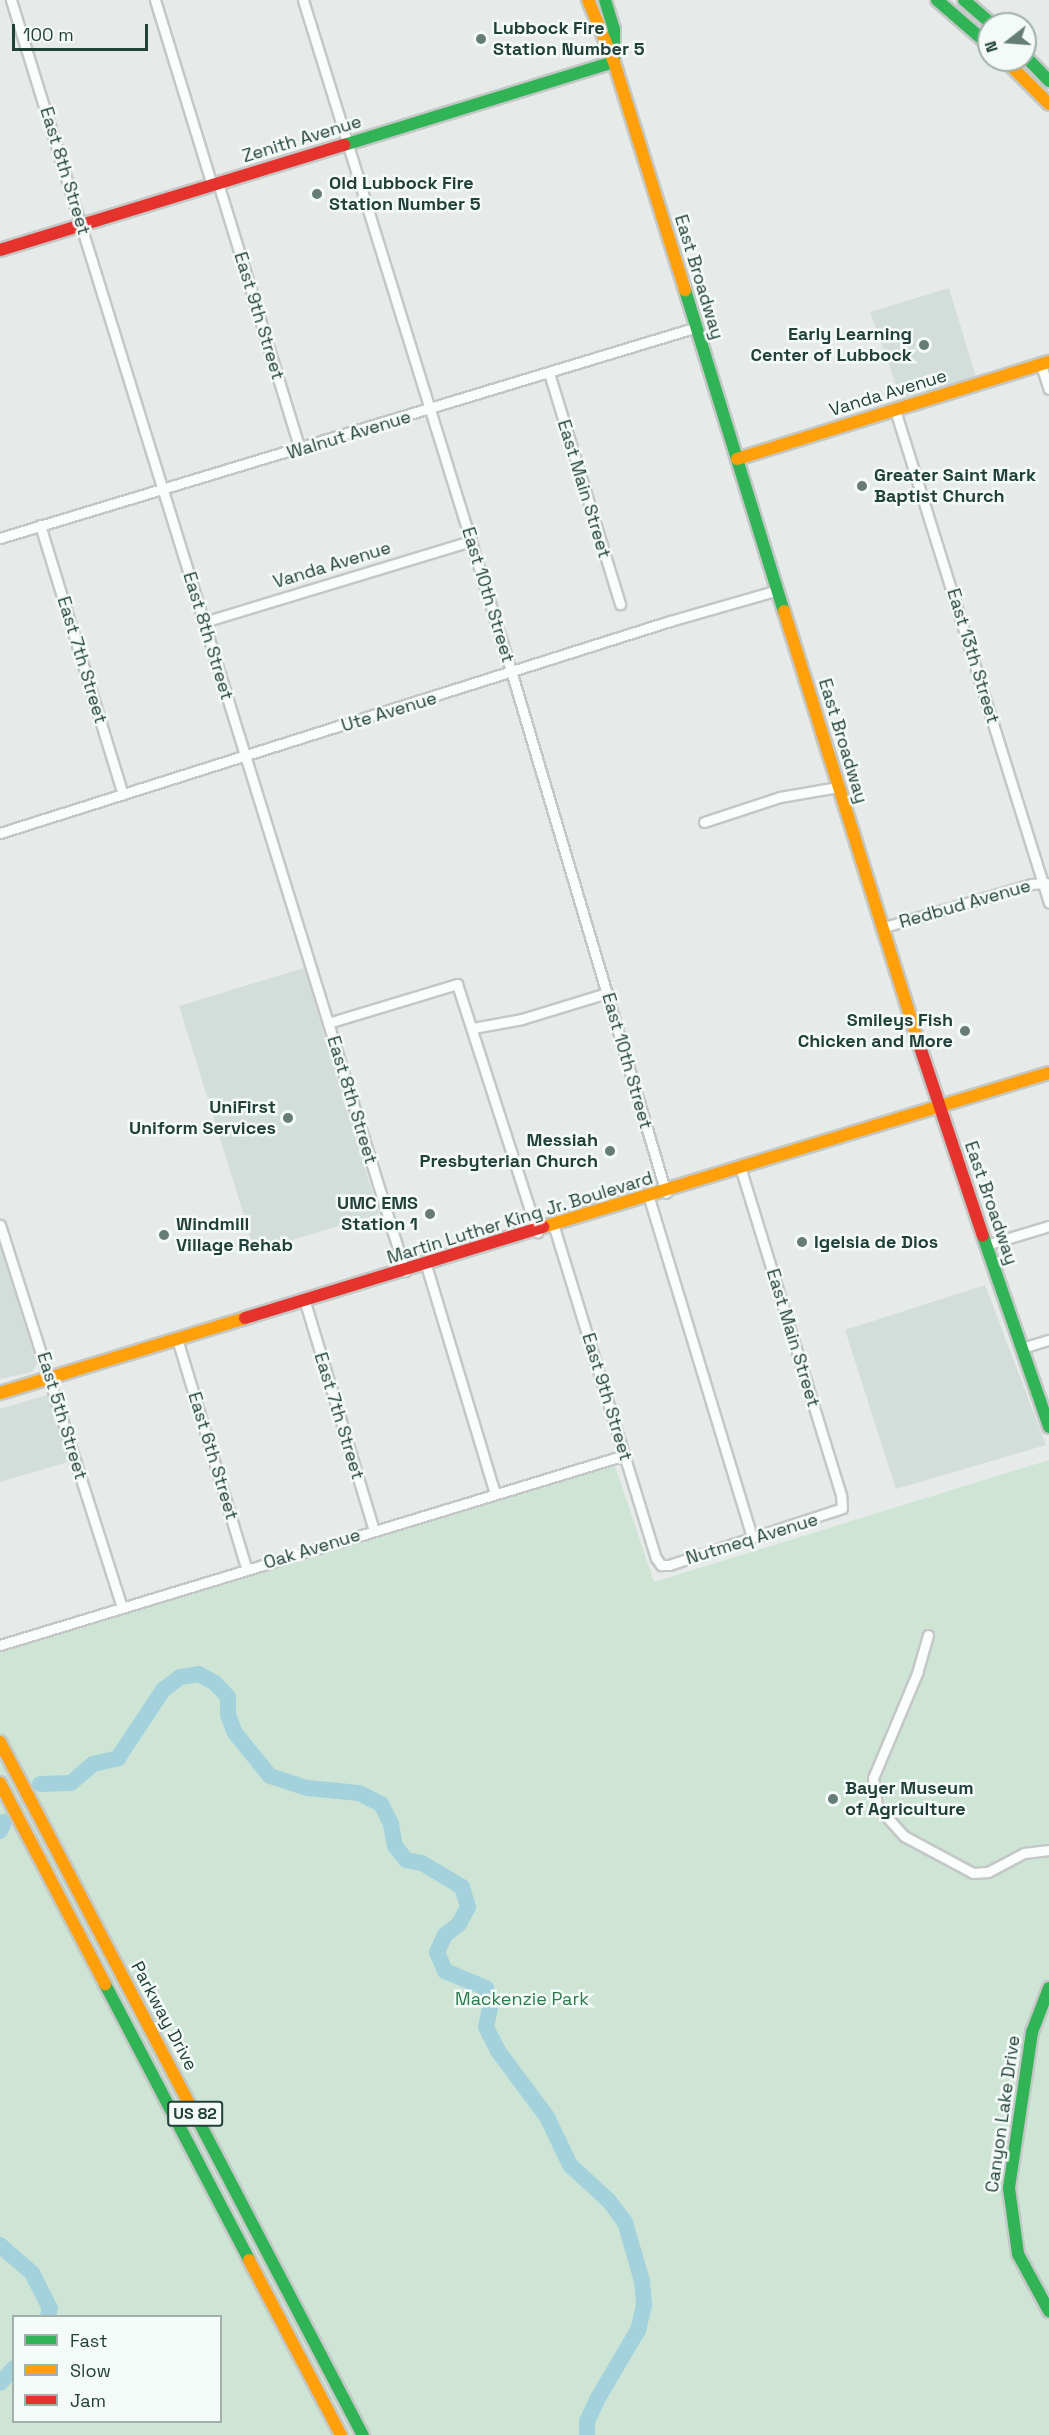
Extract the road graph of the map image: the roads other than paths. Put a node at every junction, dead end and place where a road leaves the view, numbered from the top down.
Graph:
1 (11, 0) edge
2 (155, 0) edge
3 (303, 0) edge
4 (588, 0) edge
5 (605, 0) edge
6 (937, 0) edge
7 (964, 0) edge
8 (978, 12) edge
9 (977, 35) edge
10 (614, 62) junction
11 (1037, 68) edge
12 (1017, 72) edge
13 (1049, 81) edge
14 (1049, 104) edge
15 (348, 144) junction
16 (215, 184) junction
17 (81, 225) junction
18 (0, 250) edge
19 (697, 327) junction
20 (1045, 364) edge
21 (549, 373) junction
22 (1049, 389) edge
23 (430, 410) junction
24 (894, 410) junction
25 (300, 450) junction
26 (737, 459) junction
27 (163, 489) junction
28 (40, 525) junction
29 (0, 538) edge
30 (471, 541) junction
31 (778, 590) junction
32 (620, 604) dead end
33 (204, 622) junction
34 (512, 674) junction
35 (245, 757) junction
36 (838, 787) junction
37 (123, 795) junction
38 (704, 822) dead end
39 (0, 833) edge
40 (1046, 883) edge
41 (1049, 903) edge
42 (881, 928) junction
43 (607, 993) junction
44 (328, 1023) junction
45 (473, 1028) junction
46 (1049, 1073) edge
47 (938, 1106) junction
48 (741, 1169) junction
49 (666, 1193) junction
50 (649, 1198) junction
51 (0, 1224) edge
52 (1049, 1226) edge
53 (554, 1227) junction
54 (537, 1232) junction
55 (986, 1245) junction
56 (426, 1265) junction
57 (405, 1271) junction
58 (305, 1302) junction
59 (1049, 1340) edge
60 (178, 1342) junction
61 (1022, 1348) junction
62 (51, 1381) junction
63 (0, 1394) edge
64 (1049, 1427) edge
65 (625, 1455) junction
66 (495, 1494) junction
67 (842, 1508) joint
68 (374, 1530) junction
69 (752, 1538) junction
70 (662, 1565) joint
71 (247, 1570) junction
72 (122, 1608) junction
73 (928, 1635) dead end
74 (0, 1646) edge
75 (0, 1742) edge
76 (0, 1783) edge
77 (1049, 1850) edge
78 (1049, 1988) edge
79 (1049, 2311) edge
80 (341, 2435) edge
81 (363, 2435) edge

1 - 17 street, East 8th Street
2 - 16 street, East 9th Street
3 - 15 street, East 10th Street
4 - 10 main road, East Broadway
5 - 10 main road, East Broadway
6 - 9 main road
7 - 8 main road
10 - 15 main road, Zenith Avenue
10 - 19 main road, East Broadway
11 - 13 main road
12 - 14 main road
15 - 16 main road, Zenith Avenue
15 - 23 street, East 10th Street
16 - 17 main road, Zenith Avenue
16 - 25 street, East 9th Street
17 - 18 main road, Zenith Avenue
17 - 27 street, East 8th Street
19 - 21 street, Walnut Avenue
19 - 26 main road, East Broadway
20 - 22 street
20 - 24 main road, Vanda Avenue
21 - 23 street, Walnut Avenue
21 - 32 street, East Main Street
23 - 25 street, Walnut Avenue
23 - 30 street, East 10th Street
24 - 26 main road, Vanda Avenue
24 - 40 street, East 13th Street
25 - 27 street, Walnut Avenue
26 - 31 main road, East Broadway
27 - 28 street, Walnut Avenue
27 - 33 street, East 8th Street
28 - 29 street, Walnut Avenue
28 - 37 street, East 7th Street
30 - 33 street, Vanda Avenue
30 - 34 street, East 10th Street
31 - 34 street, Ute Avenue
31 - 36 main road, East Broadway
33 - 35 street, East 8th Street
34 - 35 street, Ute Avenue
34 - 43 street, East 10th Street
35 - 37 street, Ute Avenue
35 - 44 street, East 8th Street
36 - 38 street
36 - 42 main road, East Broadway
37 - 39 street, Ute Avenue
40 - 41 street, East 13th Street
40 - 42 street, Redbud Avenue
42 - 47 main road, East Broadway
43 - 45 street
43 - 49 street, East 10th Street
44 - 45 street
44 - 57 street, East 8th Street
45 - 54 street
46 - 47 main road, Martin Luther King Jr. Boulevard
47 - 48 main road, Martin Luther King Jr. Boulevard
47 - 55 main road, East Broadway
48 - 49 main road, Martin Luther King Jr. Boulevard
48 - 67 street, East Main Street
49 - 50 main road, Martin Luther King Jr. Boulevard
50 - 53 main road, Martin Luther King Jr. Boulevard
50 - 69 street
51 - 62 street, East 5th Street
52 - 55 street
53 - 54 main road, Martin Luther King Jr. Boulevard
53 - 65 street, East 9th Street
54 - 56 main road, Martin Luther King Jr. Boulevard
55 - 61 main road, East Broadway
56 - 57 main road, Martin Luther King Jr. Boulevard
56 - 66 street
57 - 58 main road, Martin Luther King Jr. Boulevard
58 - 60 main road, Martin Luther King Jr. Boulevard
58 - 68 street, East 7th Street
59 - 61 street
60 - 62 main road, Martin Luther King Jr. Boulevard
60 - 71 street, East 6th Street
61 - 64 main road, East Broadway
62 - 63 main road, Martin Luther King Jr. Boulevard
62 - 72 street, East 5th Street
65 - 66 street, Oak Avenue
65 - 70 street, East 9th Street
66 - 68 street, Oak Avenue
67 - 69 street, Nutmeq Avenue
68 - 71 street, Oak Avenue
69 - 70 street, Nutmeq Avenue
71 - 72 street, Oak Avenue
72 - 74 street, Oak Avenue
73 - 77 street
75 - 81 main road, Parkway Drive / US 82
76 - 80 main road, Parkway Drive / US 82
78 - 79 main road, Canyon Lake Drive

